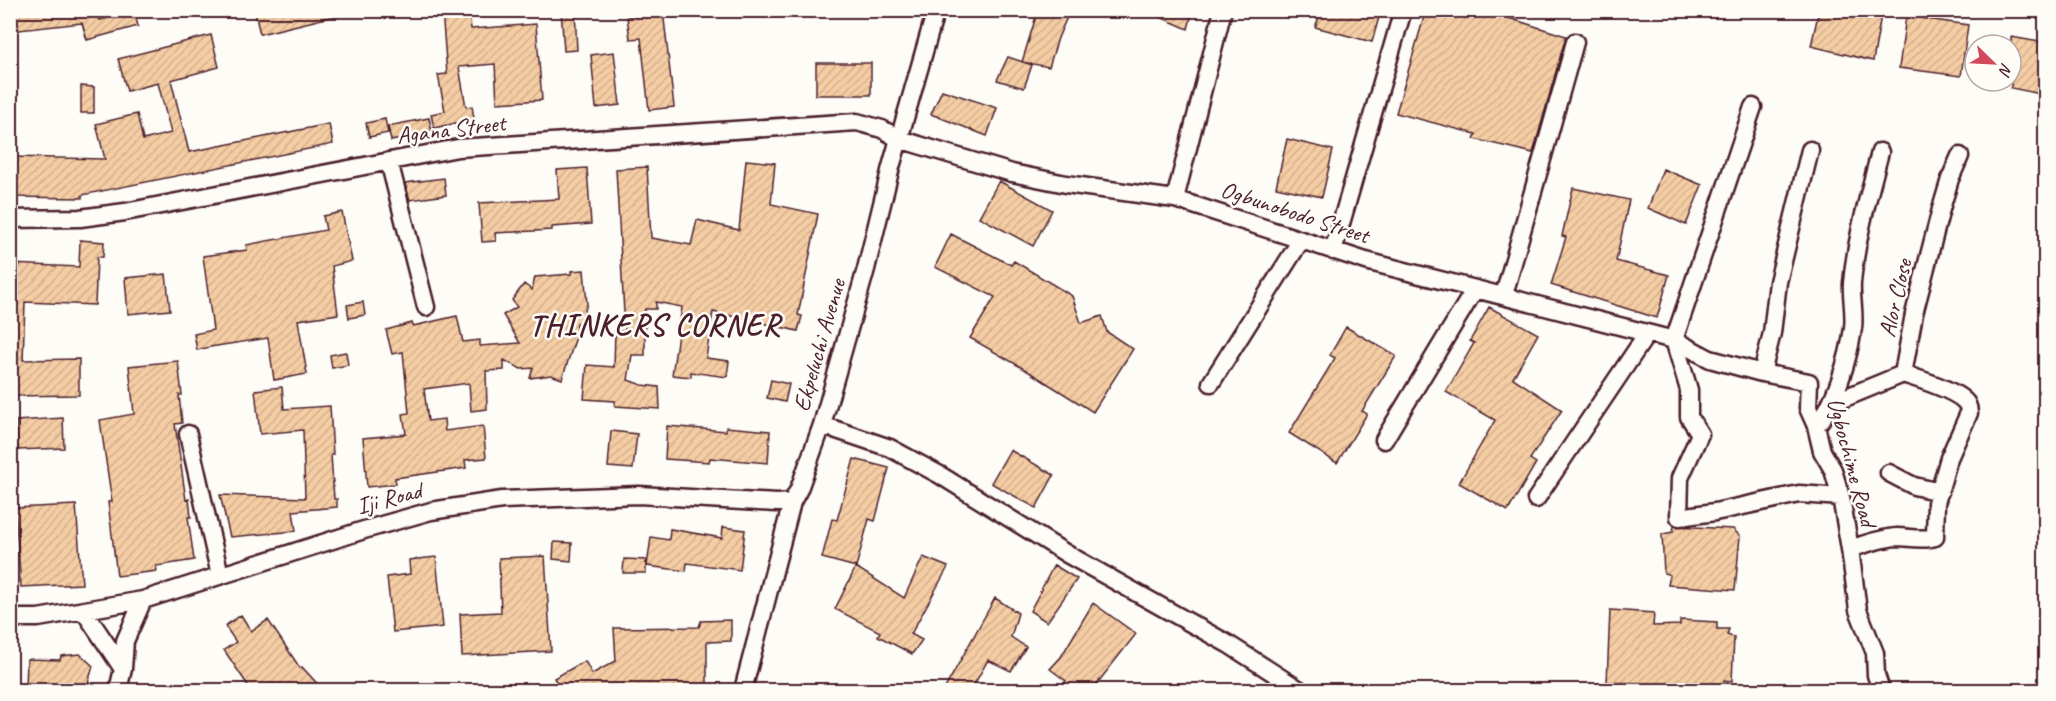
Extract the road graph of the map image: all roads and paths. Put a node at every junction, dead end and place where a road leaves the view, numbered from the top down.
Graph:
1 (936, 10) edge
2 (1223, 10) edge
3 (1403, 10) edge
4 (1575, 42) dead end
5 (1753, 107) dead end
6 (899, 140) junction
7 (1810, 150) dead end
8 (1880, 152) dead end
9 (1960, 156) dead end
10 (389, 161) junction
11 (1175, 200) junction
12 (10, 219) edge
13 (1301, 240) junction
14 (1333, 251) junction
15 (1476, 289) junction
16 (1504, 295) junction
17 (426, 307) dead end
18 (1647, 334) junction
19 (1674, 340) junction
20 (1762, 374) junction
21 (1903, 374) junction
22 (1211, 383) dead end
23 (1829, 409) junction
24 (822, 425) junction
25 (1816, 426) junction
26 (188, 434) dead end
27 (1384, 440) dead end
28 (1889, 473) dead end
29 (1940, 492) junction
30 (1841, 497) junction
31 (1536, 499) dead end
32 (792, 502) junction
33 (1850, 549) junction
34 (220, 574) junction
35 (143, 600) junction
36 (84, 611) junction
37 (10, 618) edge
38 (123, 669) junction
39 (118, 690) edge
40 (743, 690) edge
41 (1300, 690) edge
42 (1881, 690) edge

1 - 6 street, Ekpeluchi Avenue
2 - 11 street
3 - 14 street
4 - 16 street
5 - 19 street
6 - 10 street, Agana Street
6 - 11 street, Ogbunobodo Street
6 - 24 street, Ekpeluchi Avenue
7 - 20 street
8 - 23 street
9 - 21 street, Alor Close
10 - 12 street, Agana Street
10 - 17 street
11 - 13 street, Ogbunobodo Street
13 - 14 street, Ogbunobodo Street
13 - 22 street
14 - 15 street, Ogbunobodo Street
15 - 16 street, Ogbunobodo Street
15 - 27 street
16 - 18 street, Ogbunobodo Street
18 - 19 street, Ogbunobodo Street
18 - 31 street
19 - 20 street, Ugbochime Road
19 - 30 street
20 - 25 street, Ugbochime Road
21 - 23 street, Alor Close
21 - 29 street
23 - 25 street
24 - 32 street, Ekpeluchi Avenue
24 - 41 street
25 - 30 street, Ugbochime Road
26 - 34 street
28 - 29 street
29 - 33 street
30 - 33 street, Ugbochime Road
32 - 34 street, Iji Road
32 - 40 street, Ekpeluchi Avenue
33 - 42 street, Ugbochime Road
34 - 35 street, Iji Road
35 - 36 street, Iji Road
35 - 38 street
36 - 37 street, Iji Road
36 - 38 street
38 - 39 street

